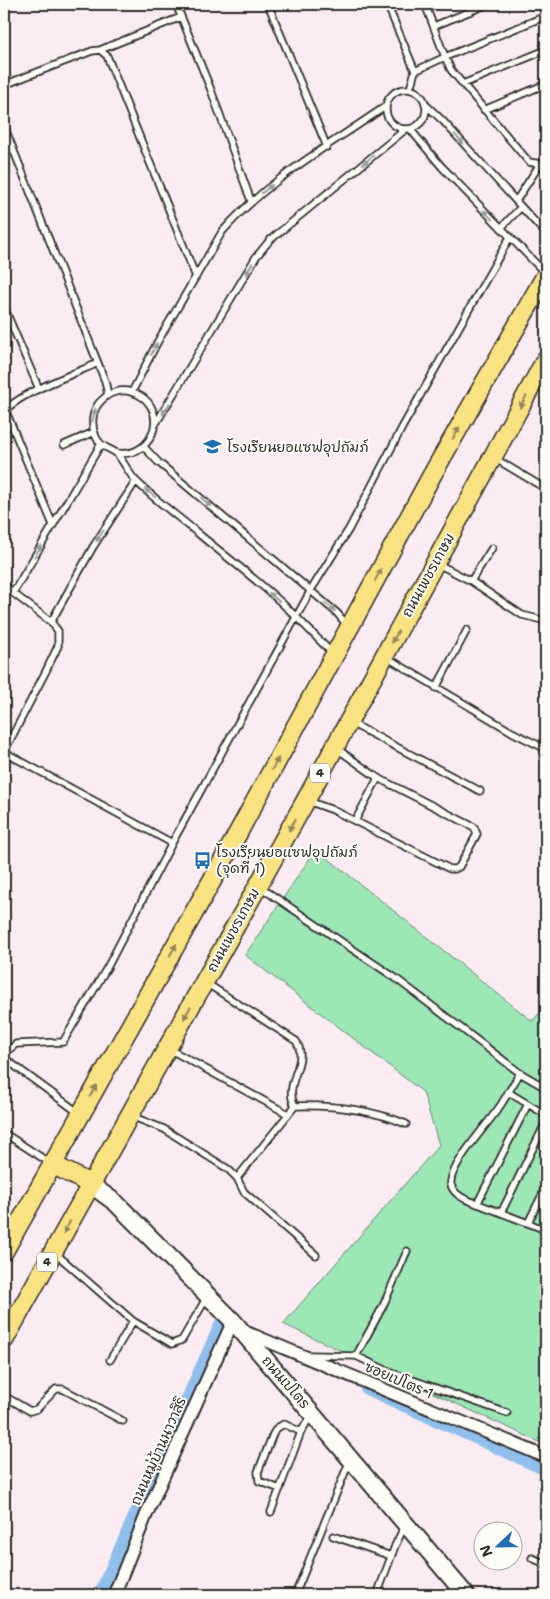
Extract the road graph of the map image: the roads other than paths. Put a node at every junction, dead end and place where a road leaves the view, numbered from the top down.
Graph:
1 (176, 4) edge
2 (268, 4) edge
3 (389, 4) edge
4 (425, 4) edge
5 (488, 4) edge
6 (546, 16) edge
7 (182, 17) junction
8 (434, 26) junction
9 (100, 50) junction
10 (546, 50) edge
11 (445, 57) junction
12 (415, 71) junction
13 (463, 84) junction
14 (546, 84) edge
15 (4, 85) edge
16 (410, 89) junction
17 (425, 104) junction
18 (386, 106) junction
19 (484, 110) junction
20 (4, 126) edge
21 (408, 129) junction
22 (327, 147) junction
23 (543, 164) edge
24 (251, 201) junction
25 (516, 202) junction
26 (521, 207) junction
27 (501, 228) junction
28 (546, 234) edge
29 (510, 237) junction
30 (546, 275) edge
31 (196, 277) junction
32 (4, 307) edge
33 (546, 359) edge
34 (98, 363) junction
35 (39, 389) junction
36 (132, 392) junction
37 (108, 395) junction
38 (155, 426) junction
39 (94, 432) junction
40 (101, 444) junction
41 (64, 445) dead end
42 (144, 447) junction
43 (116, 453) junction
44 (492, 456) junction
45 (136, 481) junction
46 (546, 488) edge
47 (53, 525) junction
48 (492, 548) dead end
49 (435, 563) junction
50 (470, 581) junction
51 (4, 584) edge
52 (311, 590) junction
53 (12, 593) junction
54 (297, 618) junction
55 (546, 621) edge
56 (51, 622) junction
57 (350, 628) junction
58 (467, 630) dead end
59 (335, 655) junction
60 (384, 656) junction
61 (436, 688) junction
62 (348, 721) junction
63 (334, 747) junction
64 (546, 749) edge
65 (4, 752) edge
66 (378, 778) junction
67 (480, 791) dead end
68 (306, 800) junction
69 (355, 820) junction
70 (172, 843) junction
71 (258, 886) junction
72 (204, 982) junction
73 (167, 1048) junction
74 (4, 1054) edge
75 (4, 1058) edge
76 (520, 1073) junction
77 (546, 1088) edge
78 (508, 1092) junction
79 (528, 1104) junction
80 (296, 1106) junction
81 (80, 1114) junction
82 (288, 1114) junction
83 (129, 1115) junction
84 (546, 1115) edge
85 (546, 1122) edge
86 (406, 1124) dead end
87 (4, 1133) edge
88 (52, 1164) junction
89 (237, 1178) junction
90 (90, 1184) junction
91 (546, 1187) edge
92 (477, 1204) junction
93 (501, 1213) junction
94 (528, 1223) junction
95 (546, 1230) edge
96 (4, 1251) edge
97 (407, 1251) dead end
98 (53, 1252) junction
99 (316, 1255) dead end
100 (208, 1296) junction
101 (133, 1321) junction
102 (241, 1330) junction
103 (4, 1340) edge
104 (299, 1354) junction
105 (356, 1356) junction
106 (110, 1360) dead end
107 (4, 1396) edge
108 (312, 1413) junction
109 (507, 1413) dead end
110 (124, 1422) dead end
111 (302, 1432) junction
112 (546, 1457) edge
113 (351, 1458) junction
114 (280, 1489) junction
115 (271, 1512) dead end
116 (406, 1524) junction
117 (333, 1536) dead end
118 (391, 1556) junction
119 (532, 1558) dead end
120 (546, 1564) edge
121 (114, 1595) edge
122 (295, 1595) edge
123 (377, 1595) edge
124 (466, 1595) edge

1 - 7 lane
2 - 22 lane
3 - 12 lane
4 - 8 lane
5 - 8 lane
6 - 11 lane
7 - 9 lane
7 - 24 lane
8 - 11 lane
9 - 15 lane
9 - 31 lane
10 - 13 lane
11 - 12 lane
11 - 13 lane
12 - 16 lane
13 - 19 lane
14 - 19 lane
16 - 17 lane
16 - 18 lane
17 - 21 lane
17 -> 25 lane
18 - 21 lane
18 - 22 lane
19 - 23 lane
20 - 34 lane
27 -> 21 lane
21 -> 38 lane
24 -> 22 lane
23 - 25 lane
24 - 31 lane
25 - 26 lane
26 - 27 lane
26 - 28 lane
27 - 29 lane
29 - 30 lane
29 - 52 lane
57 -> 30 main road
36 -> 31 lane
32 - 35 lane
33 -> 44 main road, ถนนเพชรเกษม / 4
34 - 35 lane
34 - 37 lane
35 - 47 lane
36 - 37 lane
36 - 38 lane
39 -> 37 lane
38 - 42 lane
39 - 40 lane
39 - 41 lane
40 - 43 lane
40 - 47 lane
42 - 43 lane
42 -> 52 lane
43 - 45 lane
44 - 46 lane
44 - 49 main road, ถนนเพชรเกษม / 4
54 -> 45 lane
45 -> 56 lane
53 -> 47 lane
48 - 50 lane
49 - 50 lane
49 -> 60 main road, ถนนเพชรเกษม / 4
50 - 55 lane
51 - 53 lane
52 - 54 lane
52 -> 57 lane
53 - 56 lane
54 - 59 lane
54 - 70 lane
56 - 65 lane
57 - 59 main road
58 - 61 lane
81 -> 59 main road
60 - 61 lane
60 - 62 main road, ถนนเพชรเกษม / 4
61 - 64 lane
62 - 63 main road, ถนนเพชรเกษม / 4
62 - 67 lane
63 - 66 lane
63 - 68 main road, ถนนเพชรเกษม / 4
65 - 70 lane
66 - 69 lane
66 - 69 lane
68 - 69 lane
68 -> 71 main road, ถนนเพชรเกษม / 4
70 - 74 lane
71 - 72 main road, ถนนเพชรเกษม / 4
71 - 76 lane
72 -> 73 main road, ถนนเพชรเกษม / 4
72 - 80 lane
73 - 82 lane
73 - 83 main road, ถนนเพชรเกษม / 4
75 - 81 lane
76 - 77 lane
76 - 78 lane
78 - 79 lane
78 - 92 lane
79 - 84 lane
79 - 92 lane
80 - 82 lane
80 - 86 lane
81 - 88 main road
82 - 89 lane
83 - 89 lane
83 - 90 main road, ถนนเพชรเกษม / 4
85 - 93 lane
87 - 88 lane
88 - 90 main road
88 - 96 main road
89 - 99 lane
90 -> 98 main road, ถนนเพชรเกษม / 4
90 - 100 street, ถนนเปโตร
91 - 94 lane
92 - 93 lane
93 - 94 lane
94 - 95 lane
97 - 105 lane
98 - 101 lane
98 - 103 main road, ถนนเพชรเกษม / 4
100 - 101 lane
100 - 102 street, ถนนเปโตร
101 - 106 lane
102 - 104 street, ซอยเปโตร 1
102 - 108 street, ถนนเปโตร
102 - 121 street, ถนนหมู่บ้านนาวาสิริ
104 - 105 lane
104 - 112 street, ซอยเปโตร 1
105 - 109 lane
107 - 110 lane
108 - 111 lane
108 - 113 street, ถนนเปโตร
111 - 114 lane
111 - 114 lane
113 - 116 street, ถนนเปโตร
113 - 122 lane
114 - 115 lane
116 - 118 lane
116 - 124 street, ถนนเปโตร
117 - 118 lane
118 - 123 lane
119 - 120 lane

